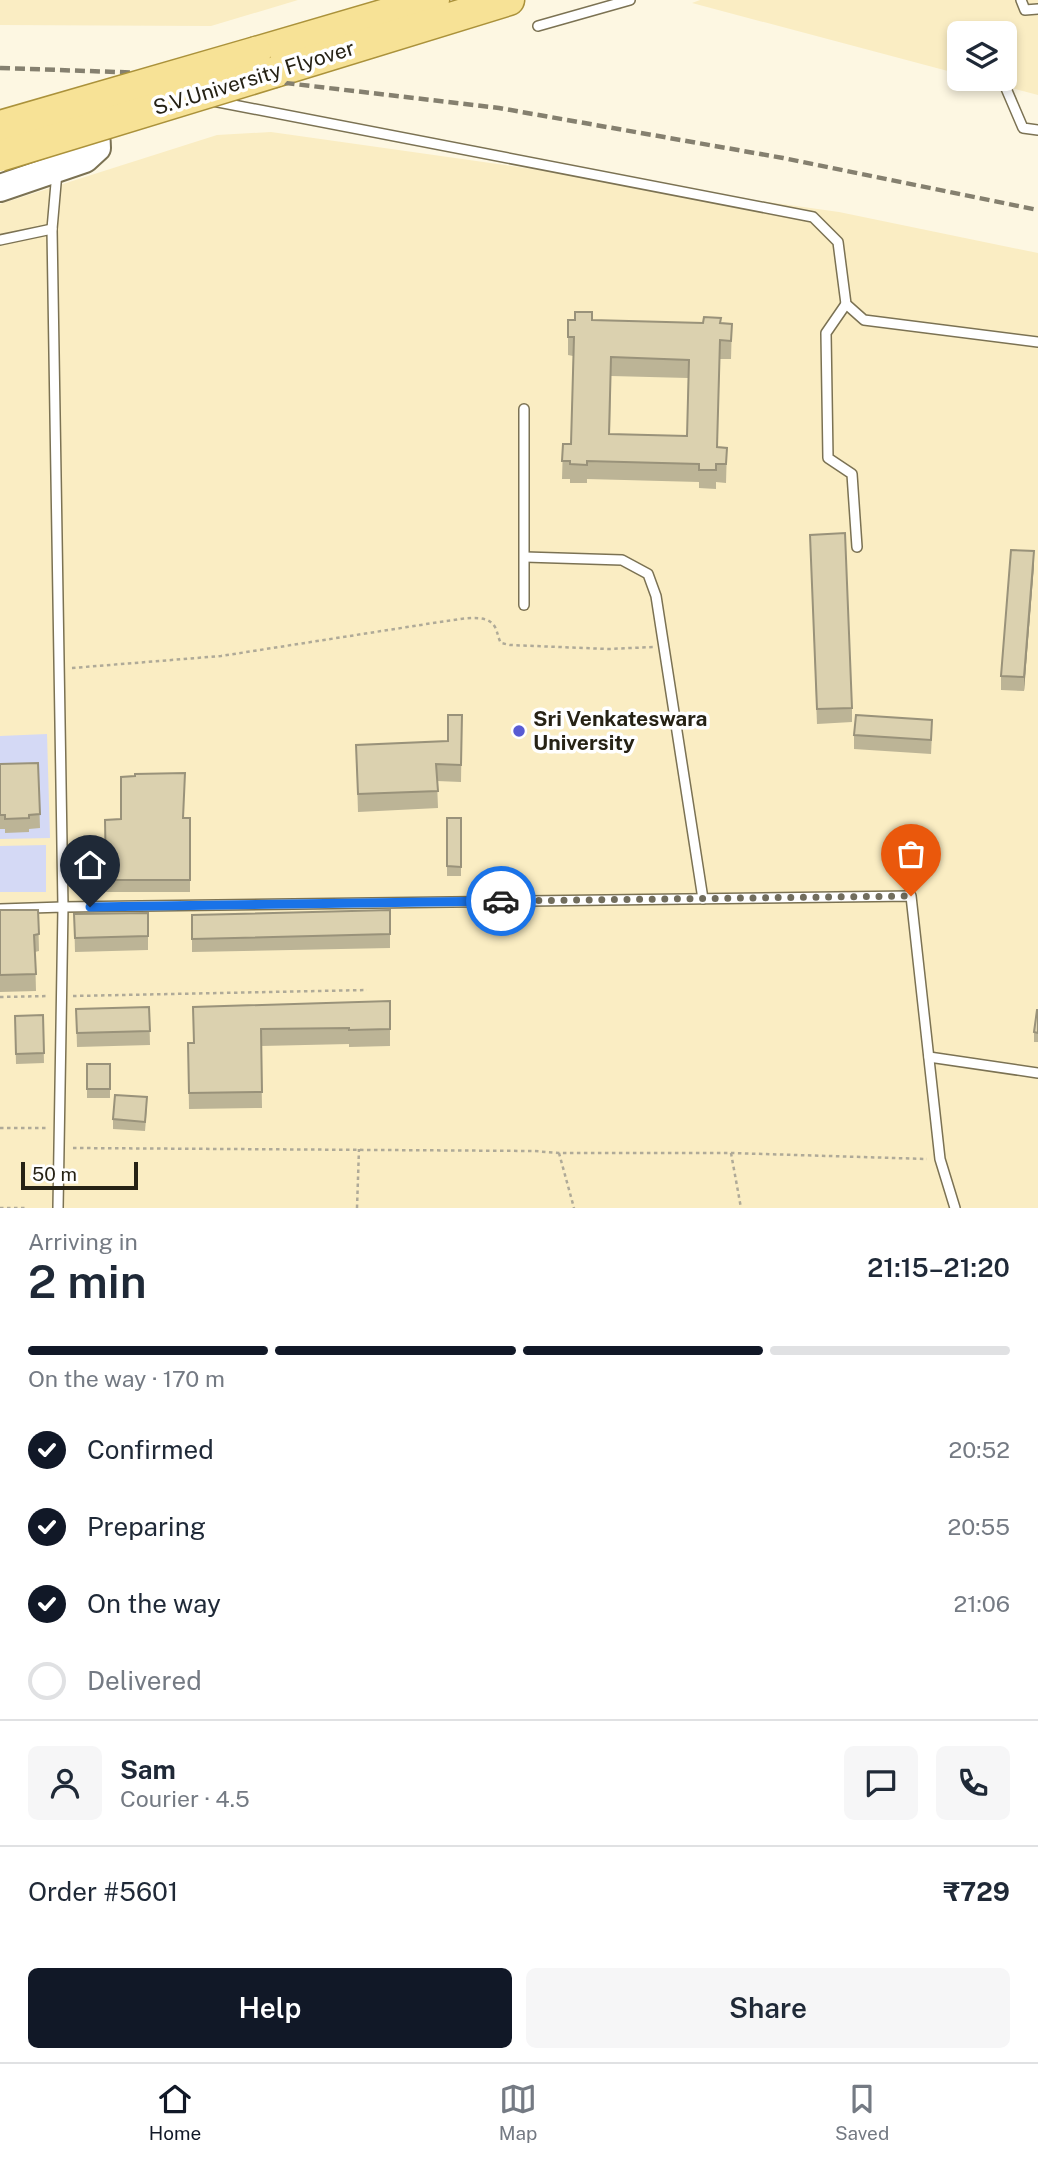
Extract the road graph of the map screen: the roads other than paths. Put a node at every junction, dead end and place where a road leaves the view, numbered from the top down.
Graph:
1 (434, 0) edge
2 (509, 0) edge
3 (630, 0) edge
4 (1021, 0) edge
5 (1038, 9) edge
6 (538, 26) dead end
7 (163, 91) dead end
8 (1007, 91) edge
9 (176, 93) dead end
10 (75, 101) junction
11 (0, 114) edge
12 (0, 126) edge
13 (1038, 130) edge
14 (0, 156) edge
15 (57, 170) junction
16 (0, 188) edge
17 (52, 229) junction
18 (0, 240) edge
19 (846, 304) junction
20 (1038, 342) edge
21 (524, 409) dead end
22 (857, 547) dead end
23 (525, 557) junction
24 (524, 605) dead end
25 (703, 899) junction
26 (62, 907) junction
27 (0, 909) edge
28 (929, 1057) junction
29 (1038, 1073) edge
30 (58, 1208) edge
31 (955, 1208) edge

1 - 12 main road, S.V.University Flyover, bridge
2 - 14 main road, S.V.University Flyover, bridge
3 - 6 lane
4 - 5 lane
7 - 10 lane
8 - 13 lane
9 - 19 lane
10 - 11 street
10 - 15 street
15 - 16 street
15 - 17 lane
17 - 18 lane
17 - 26 lane
19 - 20 lane
19 - 22 lane
21 - 23 lane
23 - 24 lane
23 - 25 lane
25 - 26 lane
25 - 28 lane
26 - 27 lane
26 - 30 lane
28 - 29 lane
28 - 31 lane

